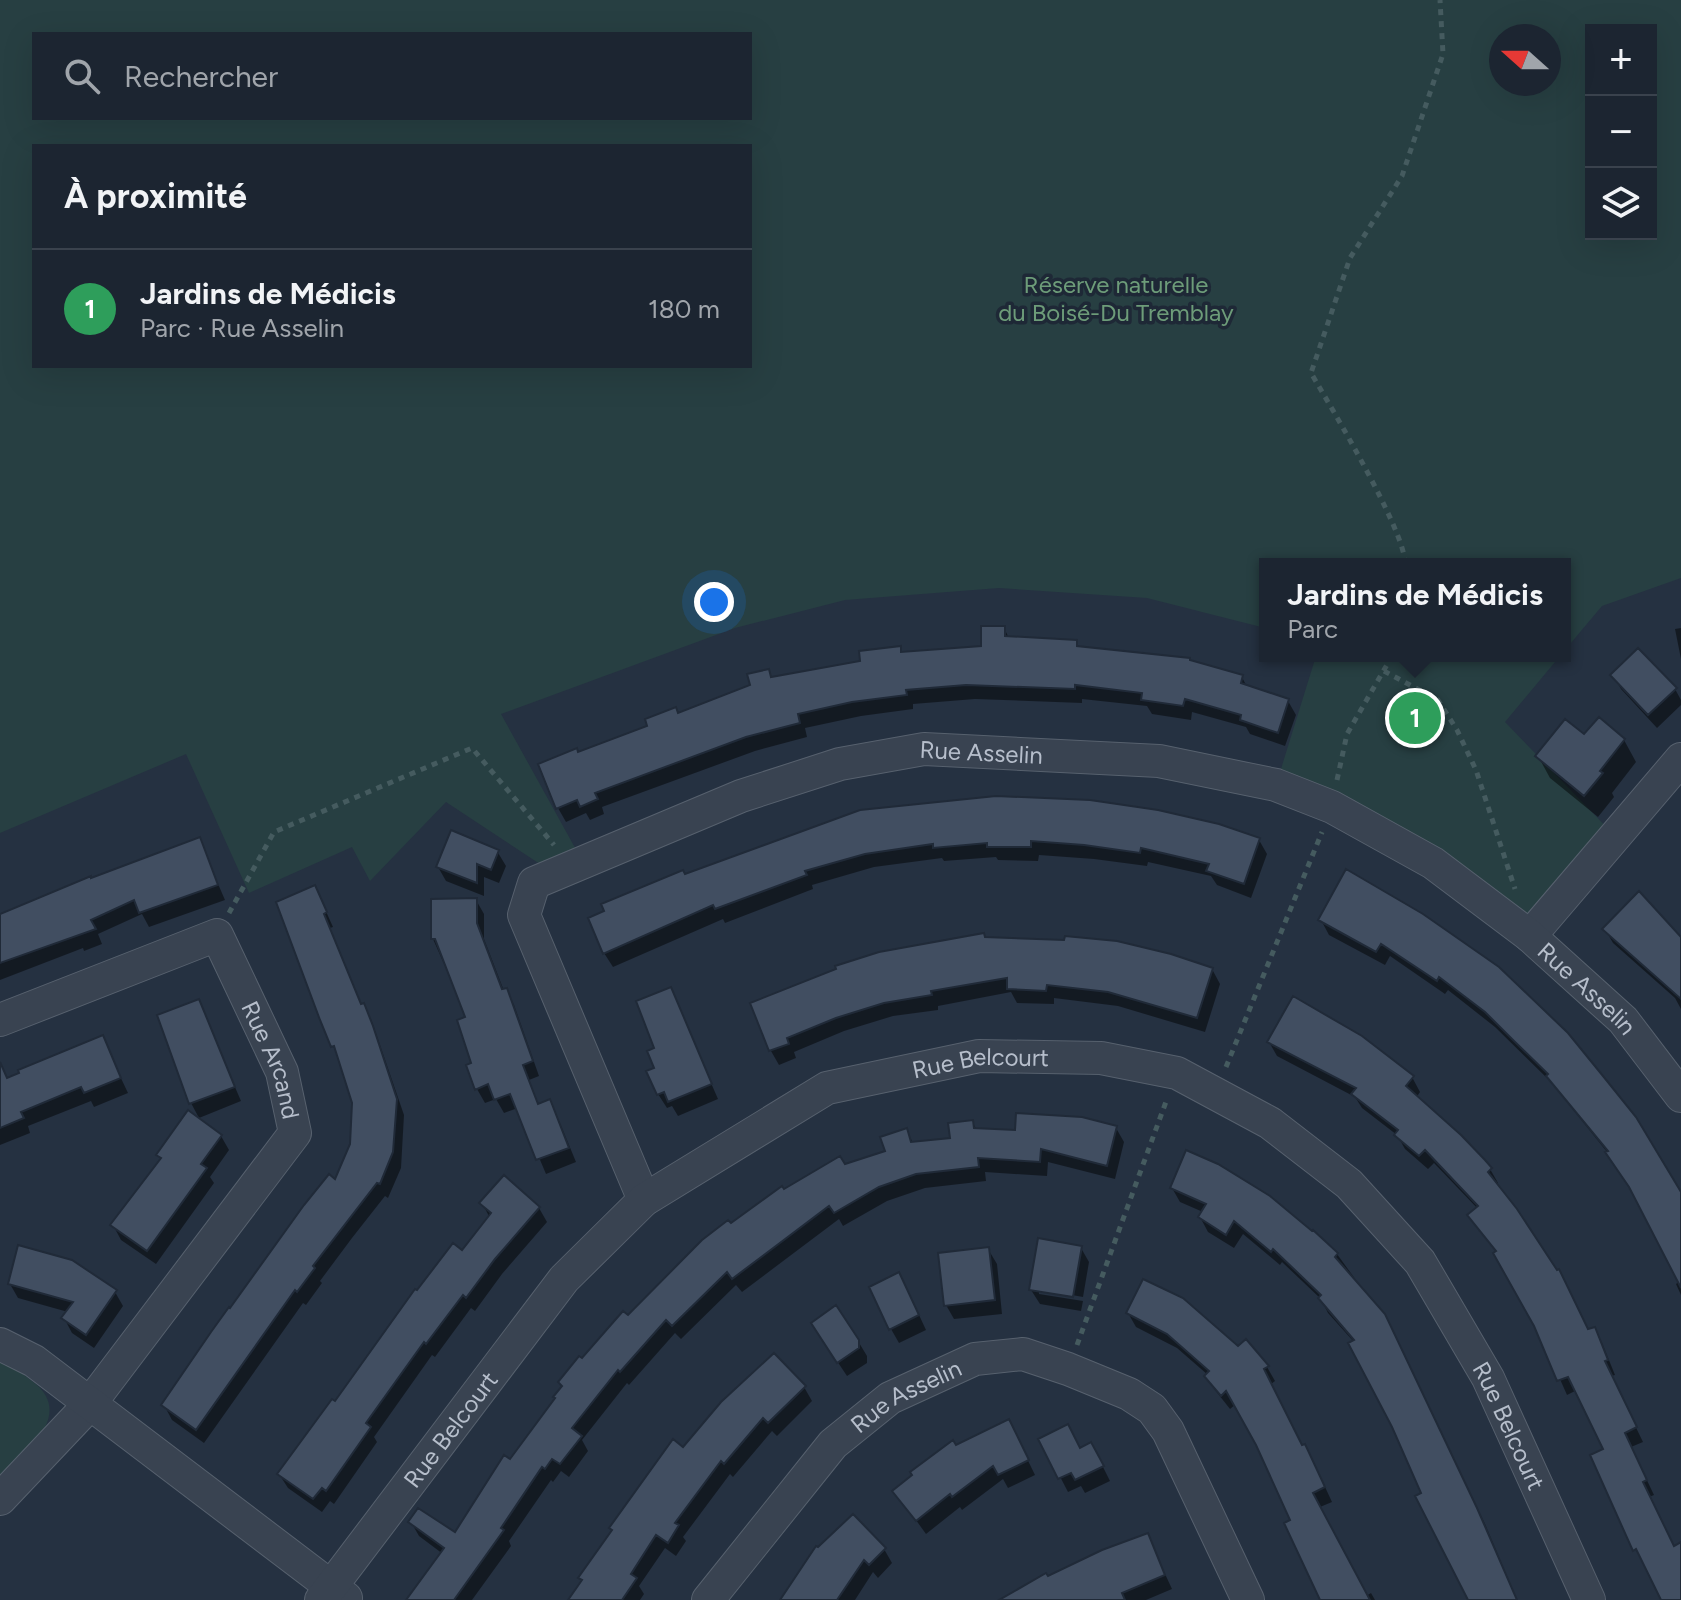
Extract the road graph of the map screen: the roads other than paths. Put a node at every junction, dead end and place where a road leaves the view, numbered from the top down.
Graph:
1 (1681, 759) edge
2 (1530, 936) junction
3 (0, 1020) edge
4 (1681, 1096) edge
5 (644, 1200) junction
6 (0, 1344) edge
7 (89, 1405) junction
8 (0, 1499) edge
9 (333, 1595) edge
10 (708, 1600) edge
11 (1248, 1600) edge
12 (1589, 1600) edge

1 - 2 street
2 - 4 street, Rue Asselin
2 - 5 street, Rue Asselin
3 - 7 street, Rue Arcand
5 - 9 street, Rue Belcourt
5 - 12 street, Rue Belcourt
6 - 7 street
7 - 8 street, Rue Arcand
7 - 9 street
10 - 11 street, Rue Asselin

